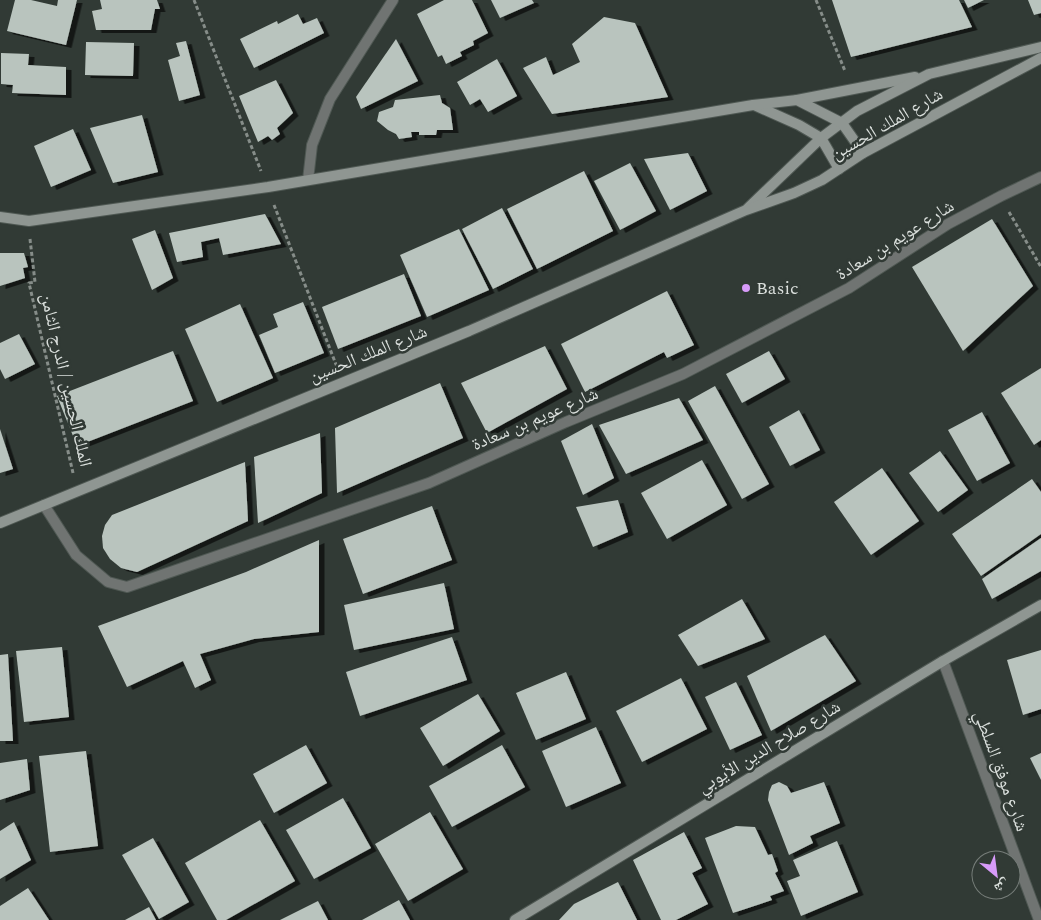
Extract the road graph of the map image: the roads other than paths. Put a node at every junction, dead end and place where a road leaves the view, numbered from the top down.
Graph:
1 (392, 0) edge
2 (1041, 47) edge
3 (1041, 58) edge
4 (929, 74) junction
5 (797, 100) junction
6 (753, 105) junction
7 (842, 123) junction
8 (821, 138) junction
9 (863, 153) junction
10 (839, 169) junction
11 (1041, 177) edge
12 (308, 180) junction
13 (746, 210) junction
14 (0, 217) edge
15 (44, 505) junction
16 (0, 522) edge
17 (1041, 605) edge
18 (943, 661) junction
19 (515, 920) edge
20 (1039, 920) edge

1 - 12 street
2 - 4 main road, شارع الملك الحسين
3 - 9 main road, شارع الملك الحسين
4 - 5 main road
4 - 7 main road, شارع الملك الحسين
5 - 6 main road
5 - 7 main road
6 - 8 main road
6 - 12 main road
7 - 8 main road, شارع الملك الحسين
7 - 9 main road
8 - 10 main road
8 - 13 main road, شارع الملك الحسين
9 - 10 main road, شارع الملك الحسين
10 - 13 main road, شارع الملك الحسين
11 - 15 street, شارع عويم بن سعادة
12 - 14 main road
13 - 15 main road, شارع الملك الحسين
15 - 16 main road, شارع الملك الحسين
17 - 18 main road, شارع صلاح الدين الأيوبي
18 - 19 main road, شارع صلاح الدين الأيوبي
18 - 20 street, شارع موفق السلطي

